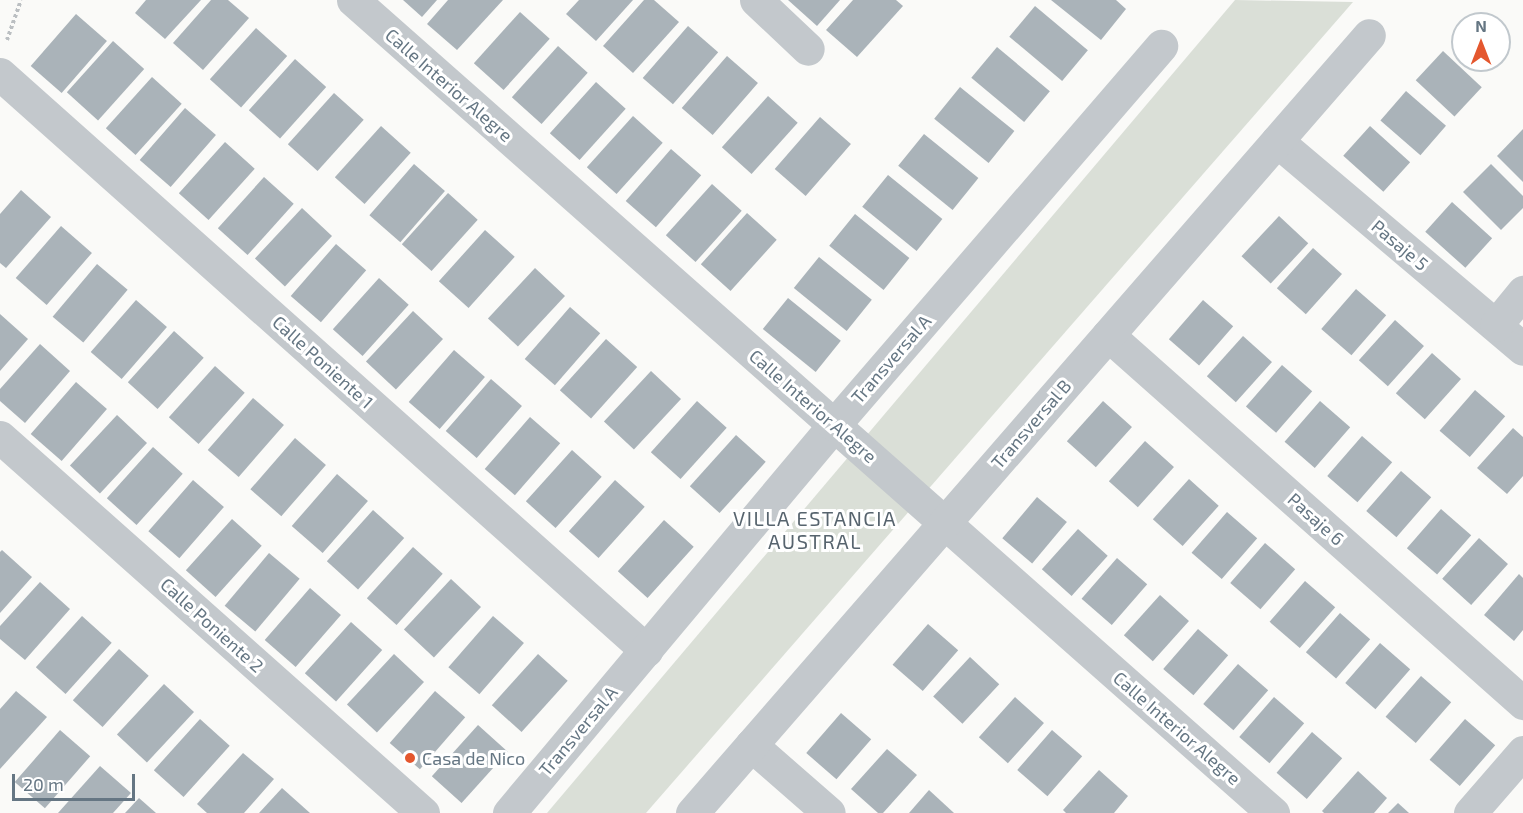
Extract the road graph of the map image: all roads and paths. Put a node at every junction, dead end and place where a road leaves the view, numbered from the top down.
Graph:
1 (21, 0) edge
2 (353, 0) edge
3 (756, 0) edge
4 (1369, 35) dead end
5 (1161, 46) dead end
6 (808, 49) dead end
7 (2, 62) edge
8 (1277, 141) junction
9 (1523, 292) edge
10 (1496, 325) junction
11 (1108, 335) junction
12 (1523, 350) edge
13 (834, 425) junction
14 (0, 437) edge
15 (945, 522) junction
16 (646, 650) junction
17 (1523, 703) edge
18 (751, 745) junction
19 (1523, 752) edge
20 (423, 813) edge
21 (509, 813) edge
22 (692, 813) edge
23 (829, 813) edge
24 (1273, 813) edge
25 (1470, 813) edge

1 - 7 path
2 - 13 street, Calle Interior Alegre
3 - 6 street
4 - 8 street, Transversal B
5 - 13 street, Transversal A
7 - 16 street, Calle Poniente 1
8 - 10 street, Pasaje 5
8 - 11 street, Transversal B
9 - 10 street
10 - 12 street, Pasaje 5
11 - 15 street, Transversal B
11 - 17 street, Pasaje 6
13 - 15 street, Calle Interior Alegre
13 - 16 street, Transversal A
14 - 20 street, Calle Poniente 2
15 - 18 street, Transversal B
15 - 24 street, Calle Interior Alegre
16 - 21 street, Transversal A
18 - 22 street, Transversal B
18 - 23 street
19 - 25 street

